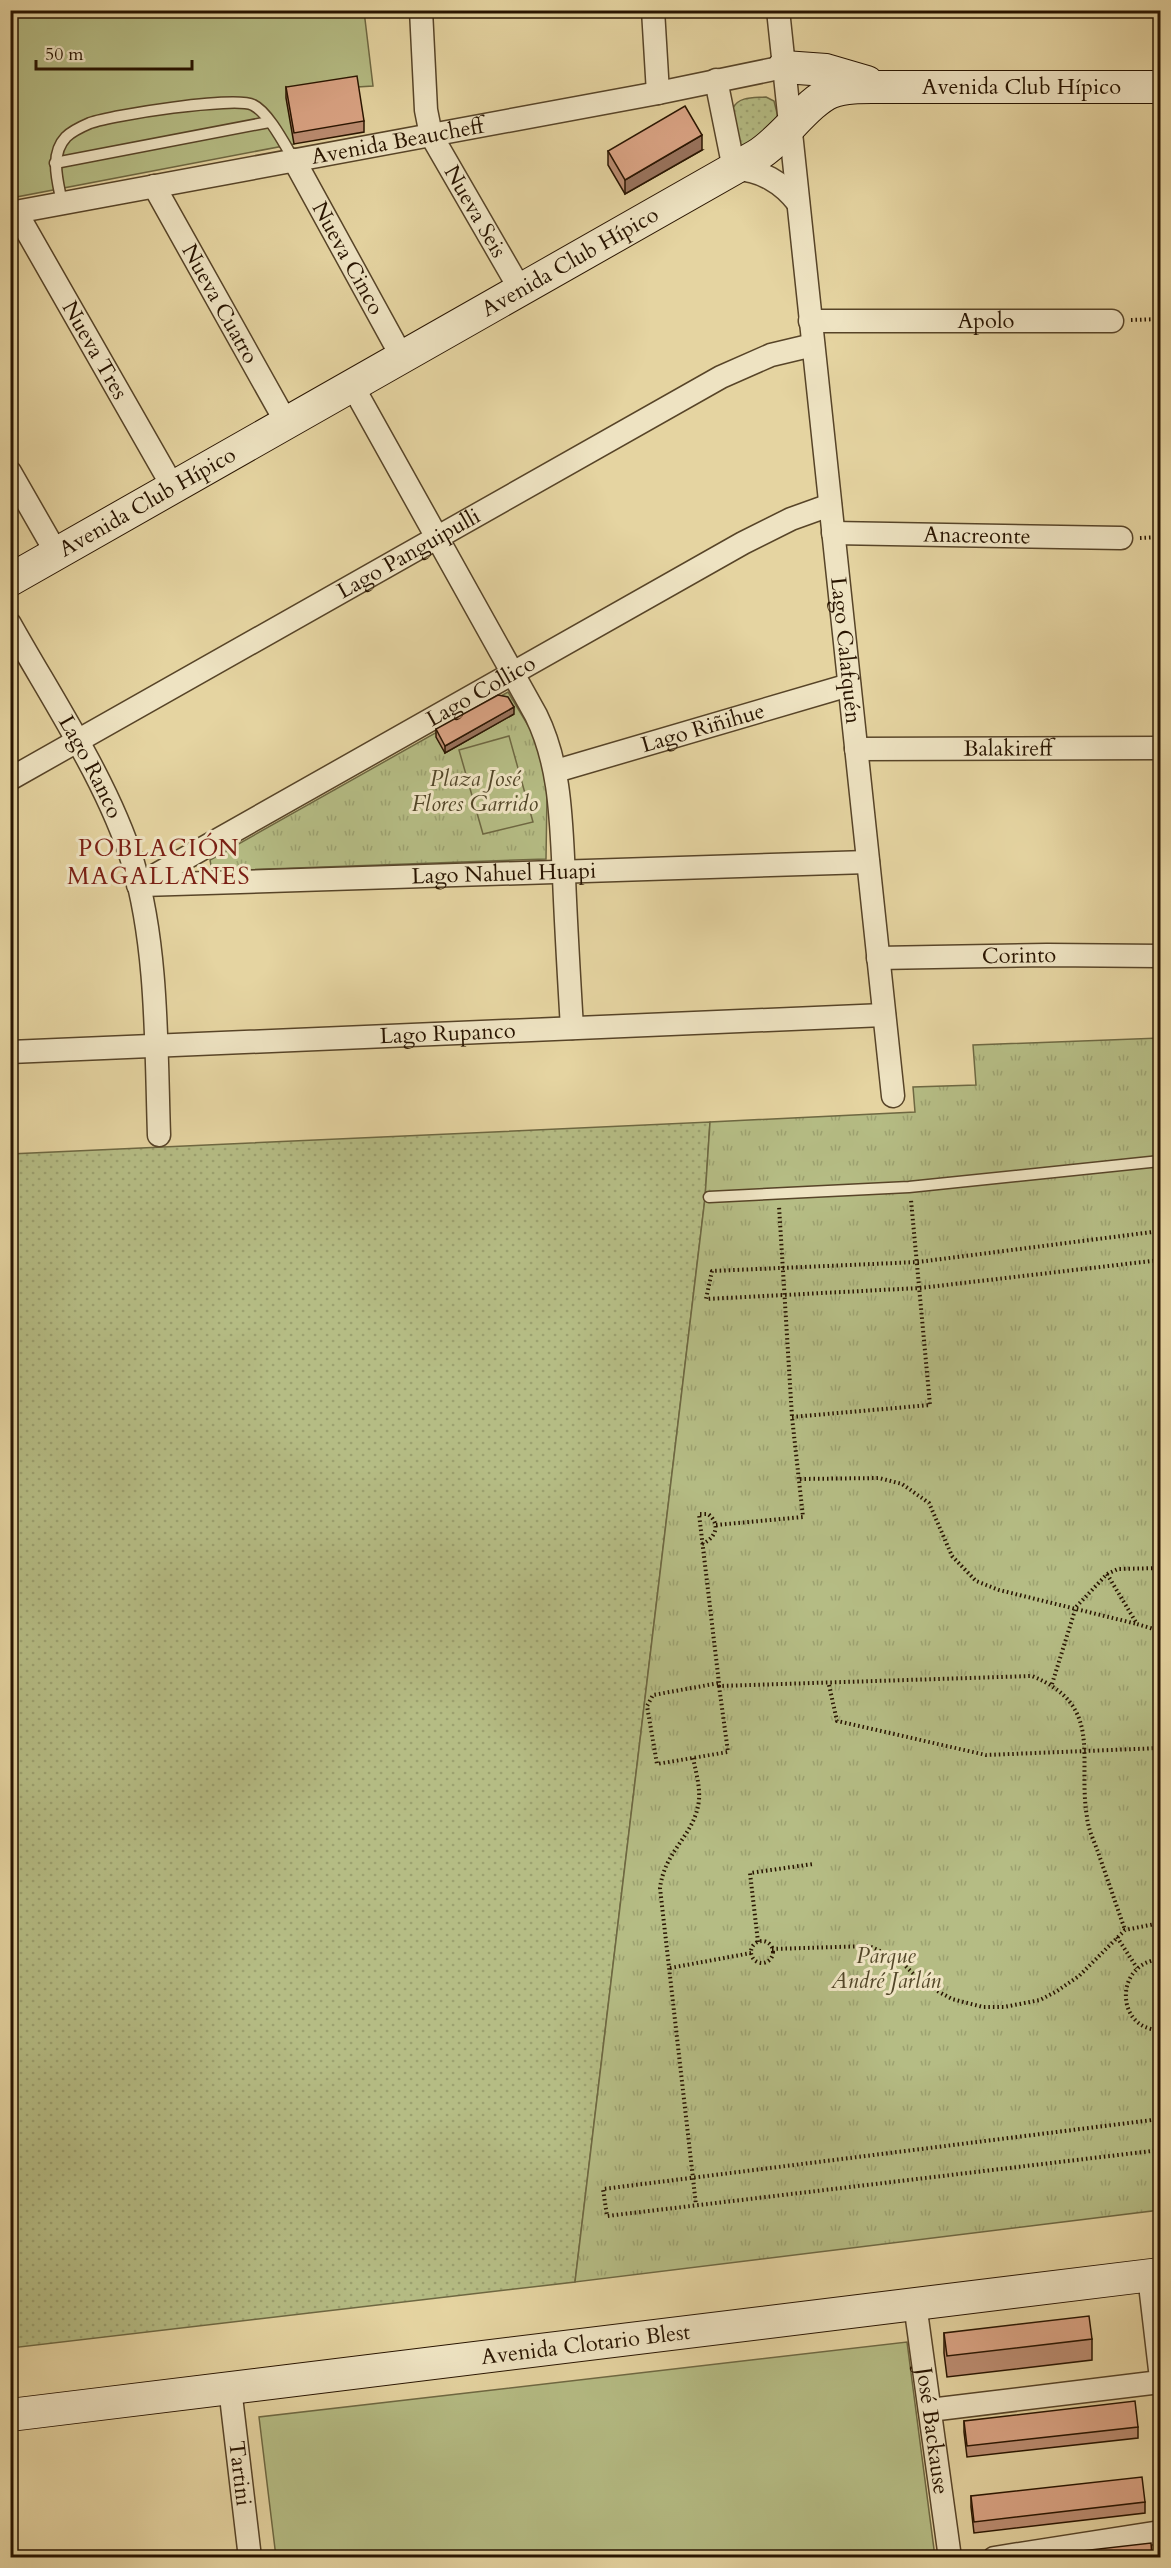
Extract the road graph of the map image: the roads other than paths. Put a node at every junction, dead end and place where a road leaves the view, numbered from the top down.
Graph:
1 (421, 10) edge
2 (653, 10) edge
3 (778, 10) edge
4 (784, 67) junction
5 (716, 80) junction
6 (882, 87) junction
7 (1161, 87) edge
8 (658, 93) junction
9 (269, 122) junction
10 (790, 129) junction
11 (431, 135) junction
12 (294, 160) junction
13 (55, 163) junction
14 (734, 169) junction
15 (154, 186) junction
16 (62, 203) junction
17 (798, 203) junction
18 (13, 212) edge
19 (520, 289) junction
20 (810, 321) junction
21 (1112, 321) road end
22 (813, 345) junction
23 (402, 357) junction
24 (352, 385) junction
25 (286, 422) junction
26 (10, 472) edge
27 (172, 487) junction
28 (830, 505) junction
29 (833, 534) junction
30 (436, 537) junction
31 (1121, 538) dead end
32 (57, 554) junction
33 (10, 580) edge
34 (10, 624) edge
35 (513, 674) junction
36 (849, 685) junction
37 (76, 741) junction
38 (1161, 748) edge
39 (856, 749) junction
40 (556, 771) junction
41 (10, 779) edge
42 (868, 862) junction
43 (563, 871) junction
44 (138, 885) junction
45 (1161, 956) edge
46 (878, 958) junction
47 (884, 1015) junction
48 (572, 1028) junction
49 (156, 1046) junction
50 (10, 1052) edge
51 (893, 1096) dead end
52 (159, 1135) dead end
53 (1161, 1161) edge
54 (709, 1197) dead end
55 (1155, 2275) edge
56 (915, 2304) junction
57 (1161, 2370) edge
58 (1161, 2382) edge
59 (230, 2388) junction
60 (930, 2410) junction
61 (10, 2415) edge
62 (1161, 2532) edge
63 (250, 2558) edge
64 (950, 2558) edge
65 (993, 2558) edge

1 - 11 street, Nueva Seis
2 - 8 street
3 - 4 street, Lago Calafquén
4 - 5 street, Avenida Beaucheff
4 - 6 main road
4 - 10 street, Lago Calafquén
5 - 8 street, Avenida Beaucheff
5 - 14 street
6 - 7 main road, Avenida Club Hípico
6 - 10 main road, Avenida Club Hípico
8 - 11 street, Avenida Beaucheff
9 - 12 lane
9 - 13 lane
9 - 13 lane
10 - 14 main road, Avenida Club Hípico
10 - 17 street, Lago Calafquén
11 - 12 street, Avenida Beaucheff
11 - 19 street, Nueva Seis
12 - 15 street, Avenida Beaucheff
12 - 23 street, Nueva Cinco
13 - 16 lane
14 - 17 street
14 - 19 main road, Avenida Club Hípico
15 - 16 street, Avenida Beaucheff
15 - 25 street, Nueva Cuatro
16 - 18 street, Avenida Beaucheff
17 - 20 street, Lago Calafquén
18 - 27 street, Nueva Tres
19 - 23 main road, Avenida Club Hípico
20 - 21 street, Apolo
20 - 22 street, Lago Calafquén
22 - 28 street, Lago Calafquén
22 - 30 street, Lago Panguipulli
23 - 24 main road, Avenida Club Hípico
24 - 25 main road, Avenida Club Hípico
24 - 30 street
25 - 27 main road, Avenida Club Hípico
26 - 32 street
27 - 32 main road, Avenida Club Hípico
28 - 29 street, Lago Calafquén
28 - 35 street, Lago Collico
29 - 31 street, Anacreonte
29 - 36 street, Lago Calafquén
30 - 35 street
30 - 37 street, Lago Panguipulli
32 - 33 main road, Avenida Club Hípico
34 - 37 street, Lago Ranco
35 - 40 street
35 - 44 street, Lago Collico
36 - 39 street, Lago Calafquén
36 - 40 street, Lago Riñihue
37 - 41 street, Lago Panguipulli
37 - 44 street, Lago Ranco
38 - 39 street, Balakireff
39 - 42 street, Lago Calafquén
40 - 43 street
42 - 43 street, Lago Nahuel Huapi
42 - 46 street, Lago Calafquén
43 - 44 street, Lago Nahuel Huapi
43 - 48 street
44 - 49 street, Lago Ranco
45 - 46 street, Corinto
46 - 47 street, Lago Calafquén
47 - 48 street, Lago Rupanco
47 - 51 street, Lago Calafquén
48 - 49 street, Lago Rupanco
49 - 50 street, Lago Rupanco
49 - 52 street, Lago Ranco
53 - 54 lane
55 - 56 main road, Avenida Clotario Blest
55 - 57 street
56 - 59 main road, Avenida Clotario Blest
56 - 60 street, José Backause
58 - 60 street
59 - 61 main road, Avenida Clotario Blest
59 - 63 street, Tartini
60 - 64 street, José Backause
62 - 65 street

